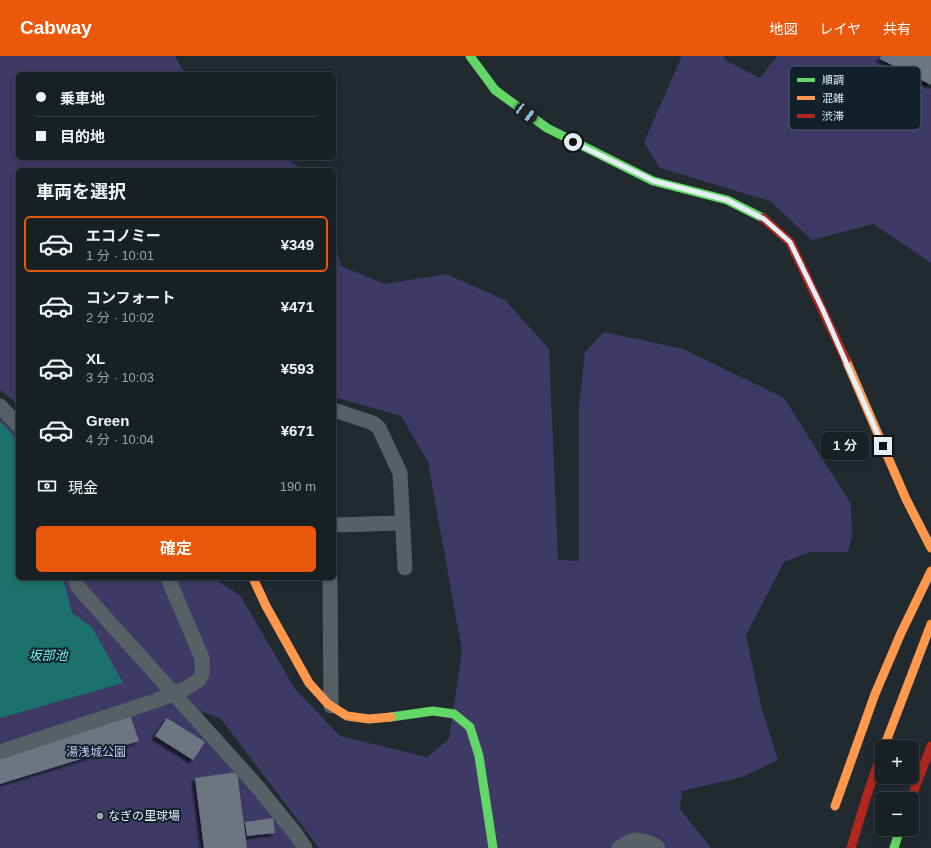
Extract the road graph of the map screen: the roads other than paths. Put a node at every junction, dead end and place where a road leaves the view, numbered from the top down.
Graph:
1 (470, 56) edge
2 (0, 406) edge
3 (336, 411) edge
4 (16, 423) edge
5 (402, 523) junction
6 (336, 525) edge
7 (931, 548) edge
8 (405, 568) dead end
9 (931, 571) edge
10 (75, 580) edge
11 (169, 580) edge
12 (254, 580) edge
13 (330, 580) edge
14 (931, 624) edge
15 (173, 694) junction
16 (332, 706) junction
17 (887, 740) edge
18 (931, 746) edge
19 (0, 752) edge
20 (875, 774) edge
21 (914, 792) edge
22 (835, 806) dead end
23 (898, 836) edge
24 (305, 848) edge
25 (493, 848) edge
26 (620, 848) edge
27 (658, 848) edge
28 (851, 848) edge
29 (894, 848) edge

1 - 7 main road
2 - 4 street
3 - 5 street
5 - 6 street
5 - 8 street
9 - 22 main road
10 - 15 street
11 - 15 street
12 - 16 main road
13 - 16 street
14 - 17 main road
15 - 19 street
15 - 24 street
16 - 25 main road
18 - 21 main road
20 - 28 main road
23 - 29 main road
26 - 27 street

